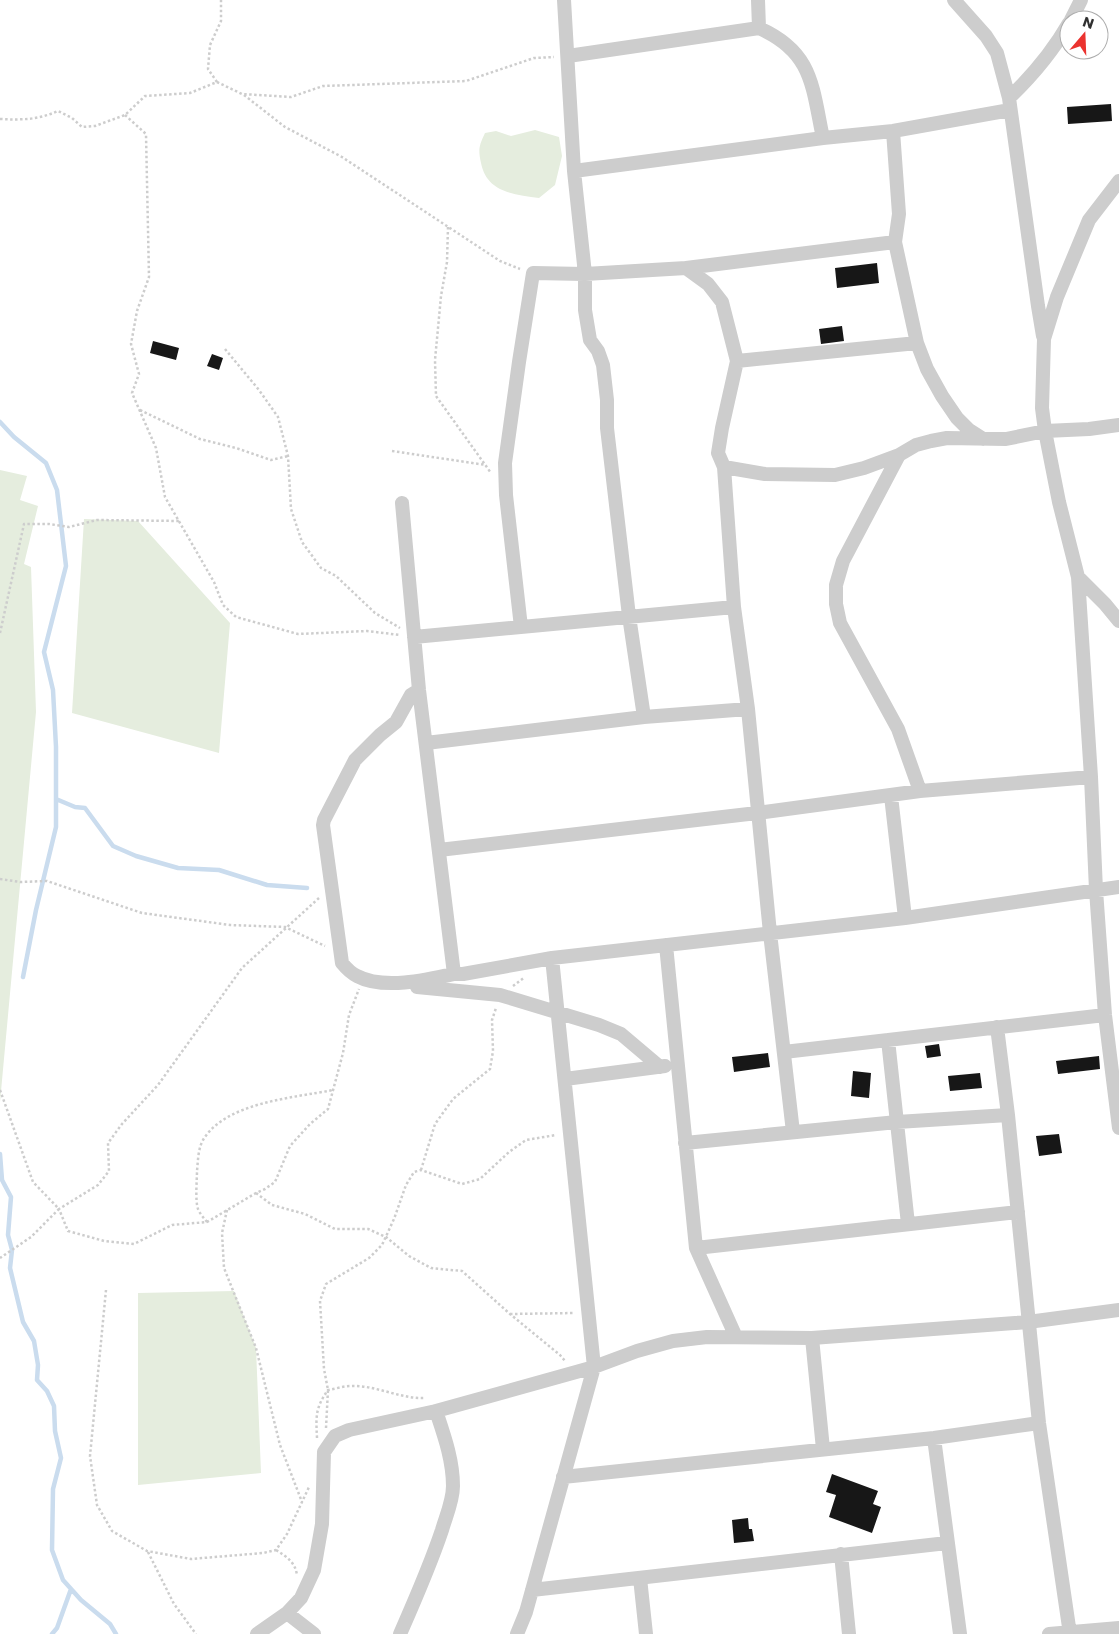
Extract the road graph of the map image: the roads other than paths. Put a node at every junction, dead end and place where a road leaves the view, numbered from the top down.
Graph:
1 (564, 0) edge
2 (758, 0) edge
3 (954, 0) edge
4 (759, 28) junction
5 (1059, 37) edge
6 (568, 56) junction
7 (1010, 104) junction
8 (893, 131) junction
9 (823, 138) junction
10 (574, 171) junction
11 (1119, 181) edge
12 (894, 242) junction
13 (686, 268) junction
14 (585, 274) junction
15 (1044, 339) junction
16 (917, 343) junction
17 (737, 361) junction
18 (1119, 425) edge
19 (1045, 431) junction
20 (983, 439) junction
21 (899, 455) junction
22 (724, 467) junction
23 (402, 503) dead end
24 (1078, 576) junction
25 (734, 607) junction
26 (629, 616) junction
27 (1119, 621) edge
28 (521, 627) junction
29 (414, 636) junction
30 (419, 690) junction
31 (748, 709) junction
32 (644, 717) junction
33 (426, 743) junction
34 (1091, 777) junction
35 (920, 791) junction
36 (891, 796) junction
37 (758, 814) junction
38 (439, 850) junction
39 (1119, 887) edge
40 (1096, 890) junction
41 (905, 918) junction
42 (770, 933) junction
43 (666, 945) junction
44 (552, 958) junction
45 (454, 974) junction
46 (378, 982) junction
47 (559, 1013) junction
48 (1105, 1015) junction
49 (997, 1027) junction
50 (888, 1040) junction
51 (784, 1052) junction
52 (678, 1064) junction
53 (660, 1067) junction
54 (566, 1079) junction
55 (1008, 1115) junction
56 (897, 1122) junction
57 (1119, 1128) edge
58 (793, 1132) junction
59 (685, 1143) junction
60 (1018, 1212) junction
61 (908, 1224) junction
62 (696, 1248) junction
63 (1119, 1310) edge
64 (1028, 1322) junction
65 (736, 1338) junction
66 (812, 1338) junction
67 (594, 1368) junction
68 (433, 1405) junction
69 (1039, 1423) junction
70 (934, 1438) junction
71 (823, 1449) junction
72 (563, 1477) junction
73 (948, 1543) junction
74 (841, 1554) junction
75 (640, 1578) junction
76 (532, 1590) junction
77 (288, 1613) junction
78 (1119, 1628) edge
79 (1070, 1633) edge
80 (257, 1634) edge
81 (314, 1634) edge
82 (400, 1634) edge
83 (517, 1634) edge
84 (646, 1634) edge
85 (849, 1634) edge
86 (960, 1634) edge
87 (1049, 1634) edge

1 - 6 street
2 - 4 street
3 - 7 street
4 - 6 street
4 - 9 street
5 - 7 street
6 - 10 street
7 - 8 street
7 - 15 street
8 - 9 street
8 - 12 street
9 - 10 street
10 - 14 street
11 - 15 street
12 - 13 street
12 - 16 street
13 - 14 street
13 - 17 street
14 - 26 street
14 - 28 street
15 - 19 street
16 - 17 street
16 - 20 street
17 - 22 street
18 - 19 street
19 - 20 street
19 - 24 street
20 - 21 street
21 - 22 street
21 - 35 street
22 - 25 street
23 - 29 street
24 - 27 street
24 - 34 street
25 - 26 street
25 - 31 street
26 - 28 street
26 - 32 street
28 - 29 street
29 - 30 street
30 - 33 street
30 - 46 street
31 - 32 street
31 - 37 street
32 - 33 street
33 - 38 street
34 - 35 street
34 - 40 street
35 - 36 street
36 - 37 street
36 - 41 street
37 - 38 street
37 - 42 street
38 - 45 street
39 - 40 street
40 - 41 street
40 - 48 street
41 - 42 street
42 - 43 street
42 - 51 street
43 - 44 street
43 - 52 street
44 - 45 street
44 - 47 street
45 - 46 street
46 - 47 street
47 - 53 street
47 - 54 street
48 - 49 street
48 - 57 street
49 - 50 street
49 - 55 street
50 - 51 street
50 - 56 street
51 - 58 street
52 - 53 street
52 - 59 street
53 - 54 street
54 - 67 street
55 - 56 street
55 - 60 street
56 - 58 street
56 - 61 street
58 - 59 street
59 - 62 street
60 - 61 street
60 - 64 street
61 - 62 street
62 - 65 street
63 - 64 street
64 - 66 street
64 - 69 street
65 - 66 street
65 - 67 street
66 - 71 street
67 - 68 street
67 - 72 street
68 - 77 street
68 - 82 street
69 - 70 street
69 - 79 street
70 - 71 street
70 - 73 street
71 - 72 street
72 - 76 street
73 - 74 street
73 - 86 street
74 - 75 street
74 - 85 street
75 - 76 street
75 - 84 street
76 - 83 street
77 - 80 street
77 - 81 street
78 - 79 street
79 - 87 street

